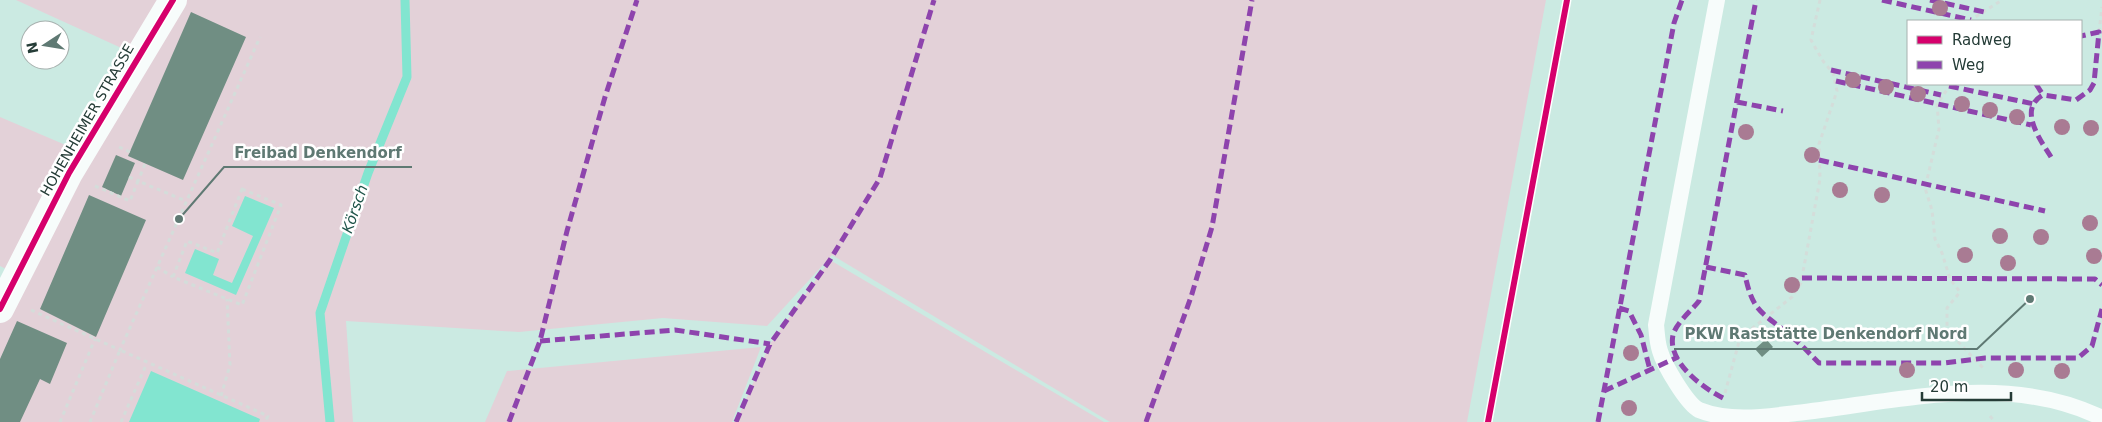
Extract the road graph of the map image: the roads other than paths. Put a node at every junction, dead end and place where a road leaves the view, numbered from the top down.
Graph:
1 (173, 0) edge
2 (1717, 0) edge
3 (3, 304) edge
4 (1844, 408) junction
5 (2102, 418) edge
6 (1833, 422) edge

1 - 3 street, HOHENHEIMER STRASSE
2 - 4 lane
4 - 5 lane
4 - 6 lane

